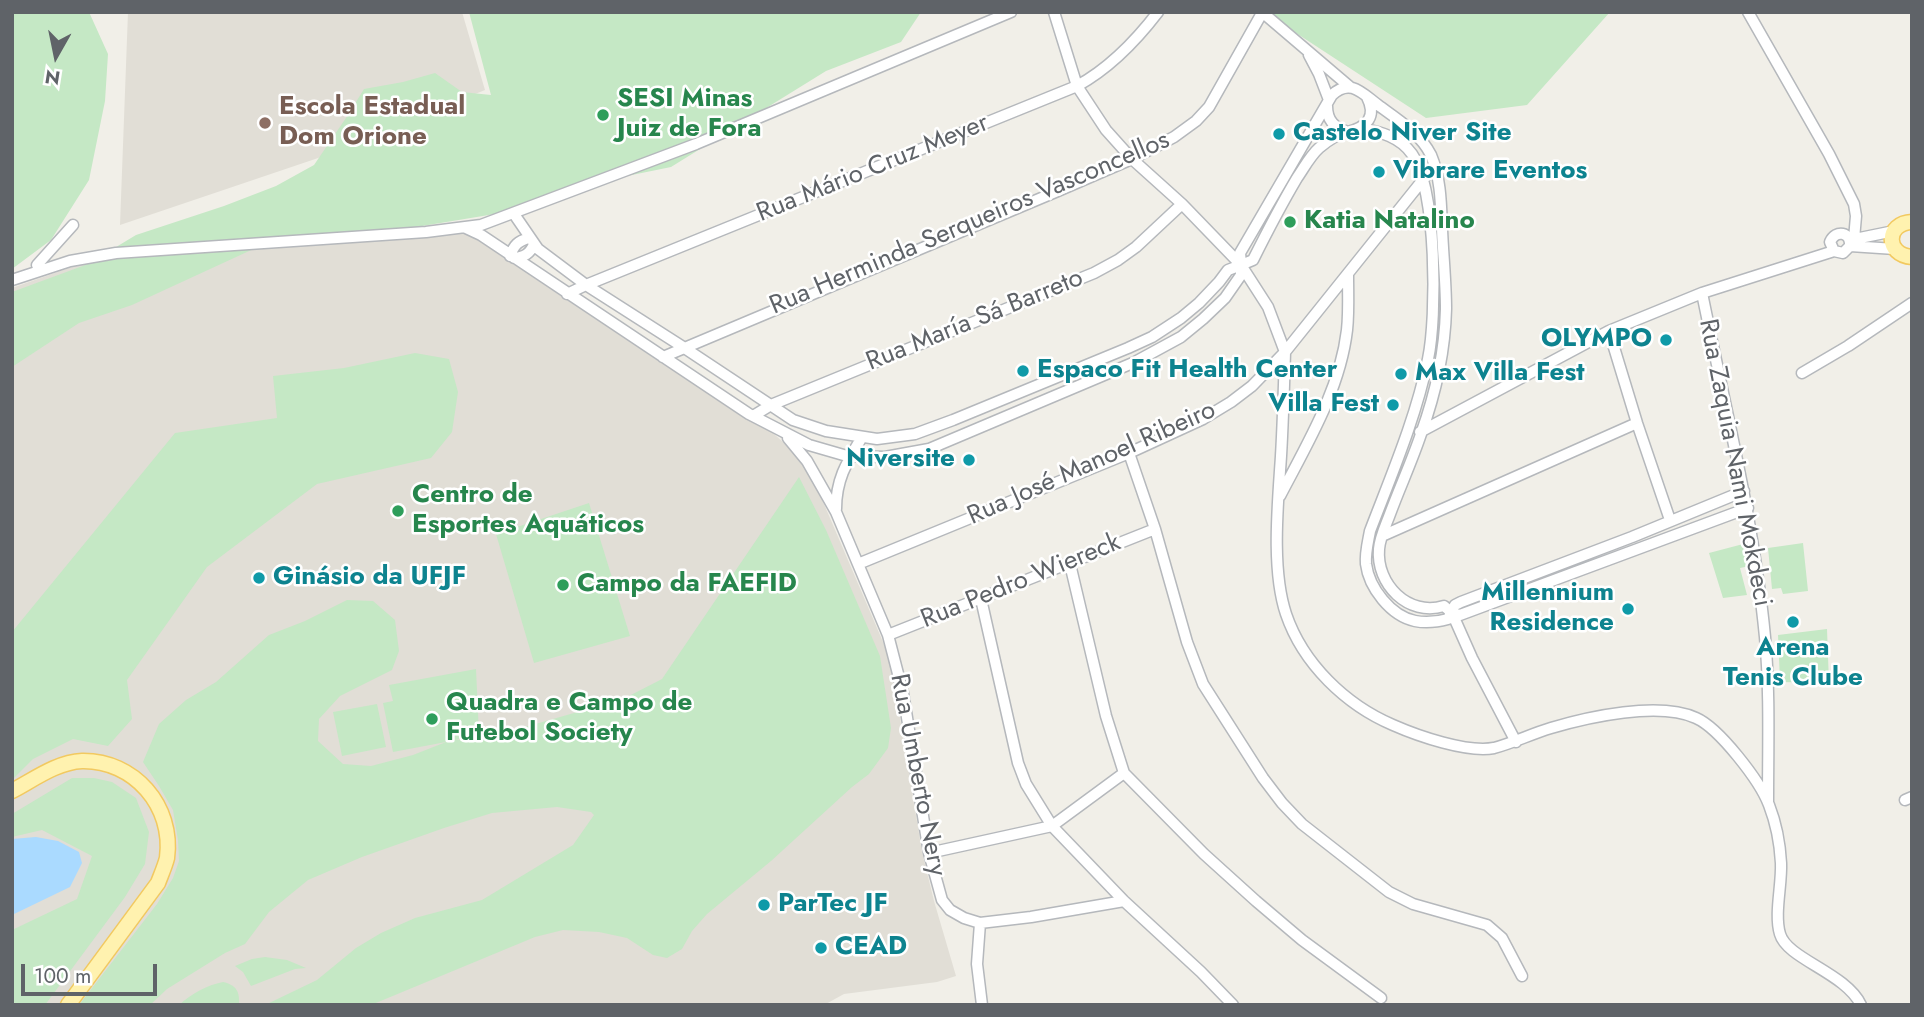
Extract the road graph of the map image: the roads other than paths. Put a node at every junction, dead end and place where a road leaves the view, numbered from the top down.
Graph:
1 (1011, 12) edge
2 (1054, 12) edge
3 (1158, 12) edge
4 (1748, 12) edge
5 (1262, 13) edge
6 (1306, 50) junction
7 (1077, 86) junction
8 (1350, 88) junction
9 (1367, 97) junction
10 (1328, 103) junction
11 (1361, 128) junction
12 (1348, 132) junction
13 (1132, 159) junction
14 (1434, 166) junction
15 (1423, 179) junction
16 (1182, 204) junction
17 (1272, 208) junction
18 (514, 214) junction
19 (1911, 221) edge
20 (74, 225) dead end
21 (466, 228) junction
22 (1894, 231) junction
23 (532, 241) junction
24 (1852, 242) junction
25 (230, 246) junction
26 (1832, 247) junction
27 (1905, 256) edge
28 (512, 257) junction
29 (1444, 260) junction
30 (1432, 261) junction
31 (37, 265) junction
32 (1241, 265) junction
33 (12, 275) edge
34 (1348, 275) junction
35 (12, 281) edge
36 (586, 285) junction
37 (1702, 293) junction
38 (567, 294) junction
39 (1912, 303) edge
40 (1609, 331) junction
41 (1432, 334) junction
42 (1444, 336) junction
43 (684, 347) junction
44 (1128, 348) junction
45 (1285, 352) junction
46 (663, 357) junction
47 (1135, 362) junction
48 (1802, 373) dead end
49 (1044, 383) junction
50 (1050, 398) junction
51 (771, 405) junction
52 (753, 416) junction
53 (953, 420) junction
54 (1637, 423) junction
55 (1407, 429) junction
56 (784, 433) junction
57 (1422, 433) junction
58 (959, 436) junction
59 (862, 437) junction
60 (1129, 453) junction
61 (851, 456) junction
62 (1744, 491) junction
63 (1278, 500) junction
64 (1748, 508) junction
65 (835, 512) junction
66 (1670, 520) junction
67 (1155, 529) junction
68 (1382, 536) junction
69 (858, 564) junction
70 (1070, 564) junction
71 (981, 599) junction
72 (1452, 613) junction
73 (888, 635) junction
74 (1516, 742) junction
75 (1124, 773) junction
76 (12, 791) edge
77 (1768, 802) junction
78 (1052, 826) junction
79 (929, 853) junction
80 (1124, 901) junction
81 (980, 923) junction
82 (1522, 976) dead end
83 (1381, 998) dead end
84 (68, 1005) edge
85 (982, 1005) edge
86 (1233, 1005) edge
87 (1861, 1005) edge

1 - 18 street
2 - 7 street
3 - 7 street, Rua Mário Cruz Meyer
4 - 24 street
5 - 6 street
5 - 13 street, Rua Herminda Serqueiros Vasconcellos
6 - 8 street
6 - 10 street
7 - 13 street
7 - 36 street, Rua Mário Cruz Meyer
8 - 9 street
8 - 10 street
9 - 11 street
9 - 14 street
10 - 12 street
10 - 17 street
11 - 12 street
11 - 15 street
12 - 17 street
13 - 16 street
13 - 43 street, Rua Herminda Serqueiros Vasconcellos
14 - 15 street, Rua José Manoel Ribeiro
14 - 29 street
15 - 30 street
15 - 34 street, Rua José Manoel Ribeiro
16 - 32 street
16 - 51 street, Rua María Sá Barreto
17 - 32 street
18 - 21 street
18 - 23 street
19 - 22 main road
20 - 31 street
21 - 25 street
21 - 28 street
22 - 24 street
22 - 27 main road
23 - 28 street
23 - 36 street
24 - 26 street
24 - 26 street
24 - 27 street
25 - 31 street
25 - 35 street
26 - 37 street
28 - 38 street
29 - 30 street
29 - 42 street
30 - 41 street
31 - 33 street
32 - 44 street
32 - 45 street
32 - 47 street
34 - 45 street, Rua José Manoel Ribeiro
34 - 63 street
36 - 38 street, Rua Mário Cruz Meyer
36 - 43 street
37 - 40 street
37 - 62 street, Rua Zaquia Nami Mokdeci
38 - 46 street
39 - 48 street
40 - 54 street
40 - 57 street
41 - 42 street
41 - 55 street
42 - 57 street
43 - 46 street, Rua Herminda Serqueiros Vasconcellos
43 - 51 street
44 - 47 street
44 - 49 street
45 - 60 street, Rua José Manoel Ribeiro
45 - 63 street
46 - 52 street
47 - 50 street
49 - 50 street
49 - 53 street
50 - 58 street
51 - 52 street, Rua María Sá Barreto
51 - 59 street
52 - 56 street
53 - 58 street
53 - 59 street
54 - 66 street
54 - 68 street
55 - 57 street
55 - 72 street
56 - 61 street
56 - 65 street, Rua Umberto Nery
57 - 68 street
58 - 61 street
59 - 61 street
60 - 67 street
60 - 69 street, Rua José Manoel Ribeiro
61 - 65 street
62 - 64 street, Rua Zaquia Nami Mokdeci
62 - 66 street
63 - 74 street
64 - 72 street
64 - 77 street, Rua Zaquia Nami Mokdeci
65 - 69 street, Rua Umberto Nery
66 - 72 street
67 - 70 street, Rua Pedro Wiereck
67 - 82 street
68 - 72 street
69 - 73 street, Rua Umberto Nery
70 - 71 street, Rua Pedro Wiereck
70 - 75 street
71 - 73 street, Rua Pedro Wiereck
71 - 78 street
72 - 74 street
73 - 79 street, Rua Umberto Nery
74 - 77 street
75 - 78 street
75 - 83 street
76 - 84 main road
77 - 87 street
78 - 79 street
78 - 80 street
79 - 81 street, Rua Umberto Nery
80 - 81 street
80 - 86 street
81 - 85 street

